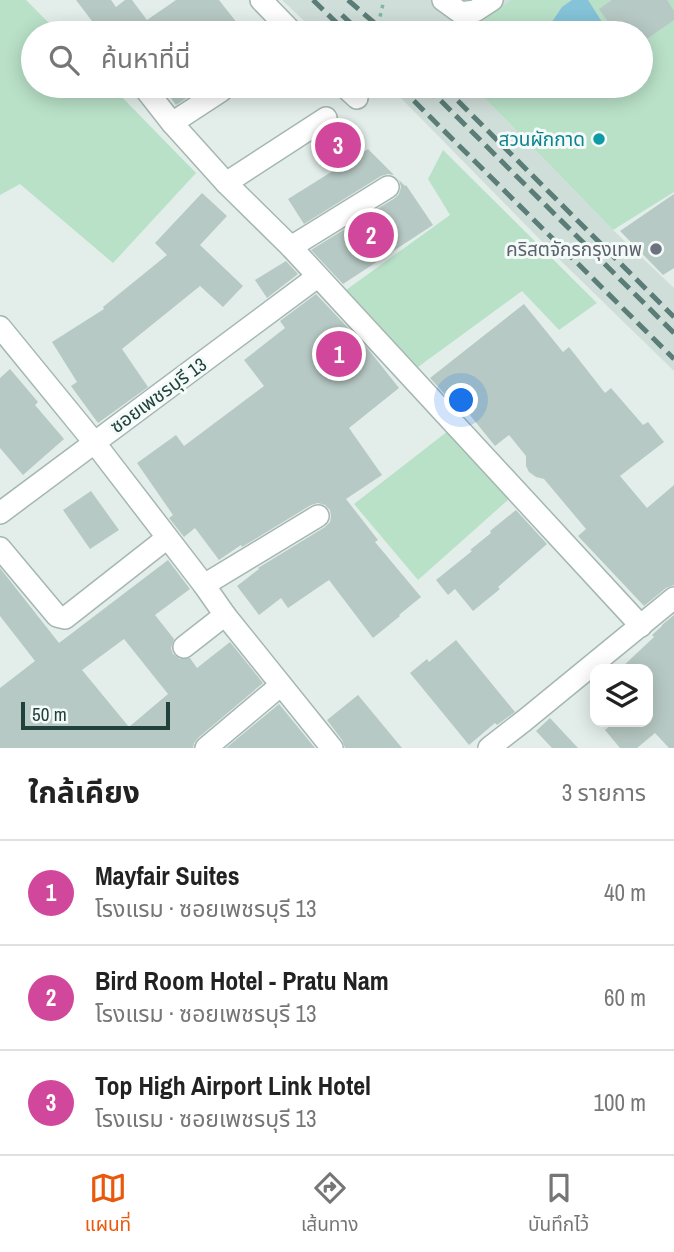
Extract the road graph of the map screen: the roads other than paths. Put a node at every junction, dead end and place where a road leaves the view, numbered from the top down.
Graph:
1 (261, 0) edge
2 (443, 0) edge
3 (492, 0) edge
4 (281, 21) edge
5 (152, 98) edge
6 (210, 98) edge
7 (326, 118) dead end
8 (172, 123) junction
9 (226, 183) junction
10 (387, 187) dead end
11 (291, 247) junction
12 (317, 277) junction
13 (0, 327) edge
14 (94, 442) junction
15 (2, 508) edge
16 (318, 516) dead end
17 (167, 538) junction
18 (0, 548) edge
19 (204, 585) junction
20 (674, 598) edge
21 (225, 615) junction
22 (641, 625) junction
23 (184, 647) dead end
24 (281, 685) junction
25 (206, 748) edge
26 (332, 748) edge
27 (489, 748) edge

1 - 4 street
2 - 3 street
5 - 8 street
6 - 8 street
7 - 9 street
8 - 9 street
9 - 11 street
10 - 11 street
11 - 12 street
12 - 14 street, ซอยเพชรบุรี 13
12 - 22 street
13 - 14 street
14 - 15 street, ซอยเพชรบุรี 13
14 - 17 street
16 - 19 street
17 - 18 street
17 - 19 street
19 - 21 street
20 - 22 street
21 - 23 street
21 - 24 street
22 - 27 street
24 - 25 street
24 - 26 street

